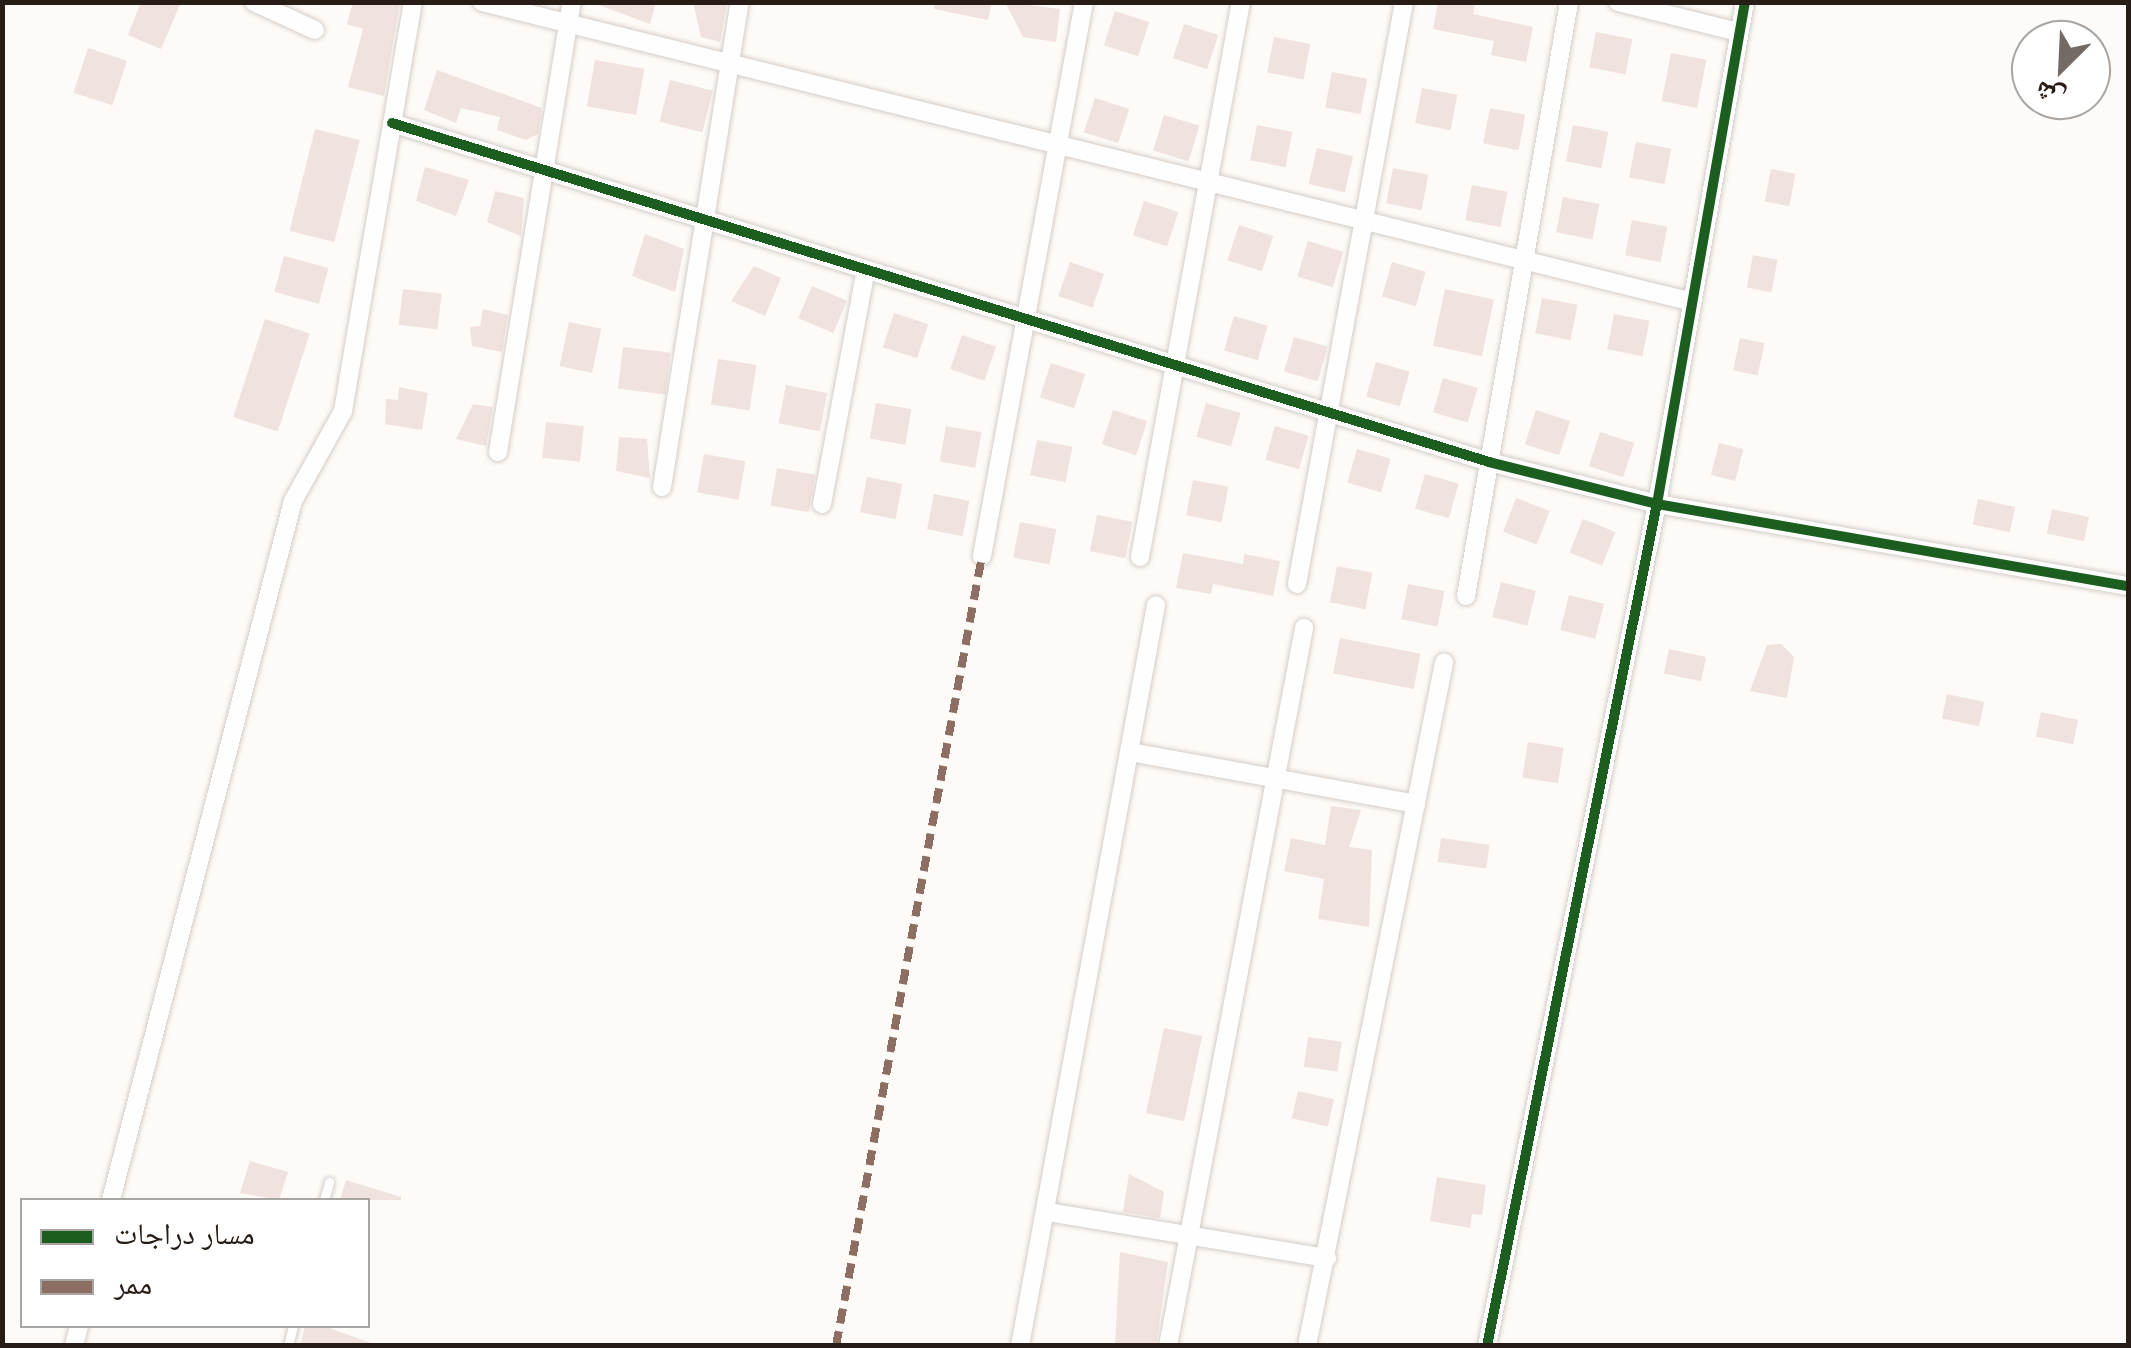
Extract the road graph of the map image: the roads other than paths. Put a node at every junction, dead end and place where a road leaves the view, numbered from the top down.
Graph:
1 (254, 2) edge
2 (413, 2) edge
3 (482, 2) edge
4 (572, 2) edge
5 (740, 2) edge
6 (1084, 2) edge
7 (1241, 2) edge
8 (1404, 2) edge
9 (1569, 2) edge
10 (1618, 2) edge
11 (1745, 2) edge
12 (568, 24) junction
13 (316, 30) dead end
14 (1738, 32) junction
15 (730, 64) junction
16 (392, 123) junction
17 (1058, 145) junction
18 (545, 170) junction
19 (1208, 183) junction
20 (705, 220) junction
21 (1364, 221) junction
22 (1524, 261) junction
23 (866, 270) junction
24 (1688, 301) junction
25 (1026, 319) junction
26 (1175, 365) junction
27 (1328, 412) junction
28 (498, 452) dead end
29 (1489, 462) junction
30 (662, 487) dead end
31 (822, 504) dead end
32 (1657, 504) junction
33 (982, 556) dead end
34 (1140, 557) dead end
35 (1297, 584) dead end
36 (2128, 586) edge
37 (1466, 596) dead end
38 (1156, 605) dead end
39 (1304, 628) dead end
40 (1444, 663) dead end
41 (1130, 752) junction
42 (1278, 780) junction
43 (1416, 804) junction
44 (329, 1182) dead end
45 (113, 1198) edge
46 (325, 1198) edge
47 (1048, 1212) junction
48 (1192, 1238) junction
49 (1327, 1258) junction
50 (1020, 1346) edge
51 (1168, 1346) edge
52 (1307, 1346) edge
53 (1487, 1346) edge

1 - 13 street
2 - 16 street
3 - 12 street
4 - 12 street
5 - 15 street
6 - 17 street
7 - 19 street
8 - 21 street
9 - 22 street
10 - 14 street
11 - 14 street
12 - 15 street
12 - 18 street
14 - 24 street
15 - 17 street
15 - 20 street
16 - 18 street
16 - 45 street
17 - 19 street
17 - 25 street
18 - 20 street
18 - 28 street
19 - 21 street
19 - 26 street
20 - 23 street
20 - 30 street
21 - 22 street
21 - 27 street
22 - 24 street
22 - 29 street
23 - 25 street
23 - 31 street
24 - 32 street
25 - 26 street
25 - 33 street
26 - 27 street
26 - 34 street
27 - 29 street
27 - 35 street
29 - 32 street
29 - 37 street
32 - 36 street
32 - 53 street
38 - 41 street
39 - 42 street
40 - 43 street
41 - 42 street
41 - 47 street
42 - 43 street
42 - 48 street
43 - 49 street
44 - 46 lane
47 - 48 street
47 - 50 street
48 - 49 street
48 - 51 street
49 - 52 street

